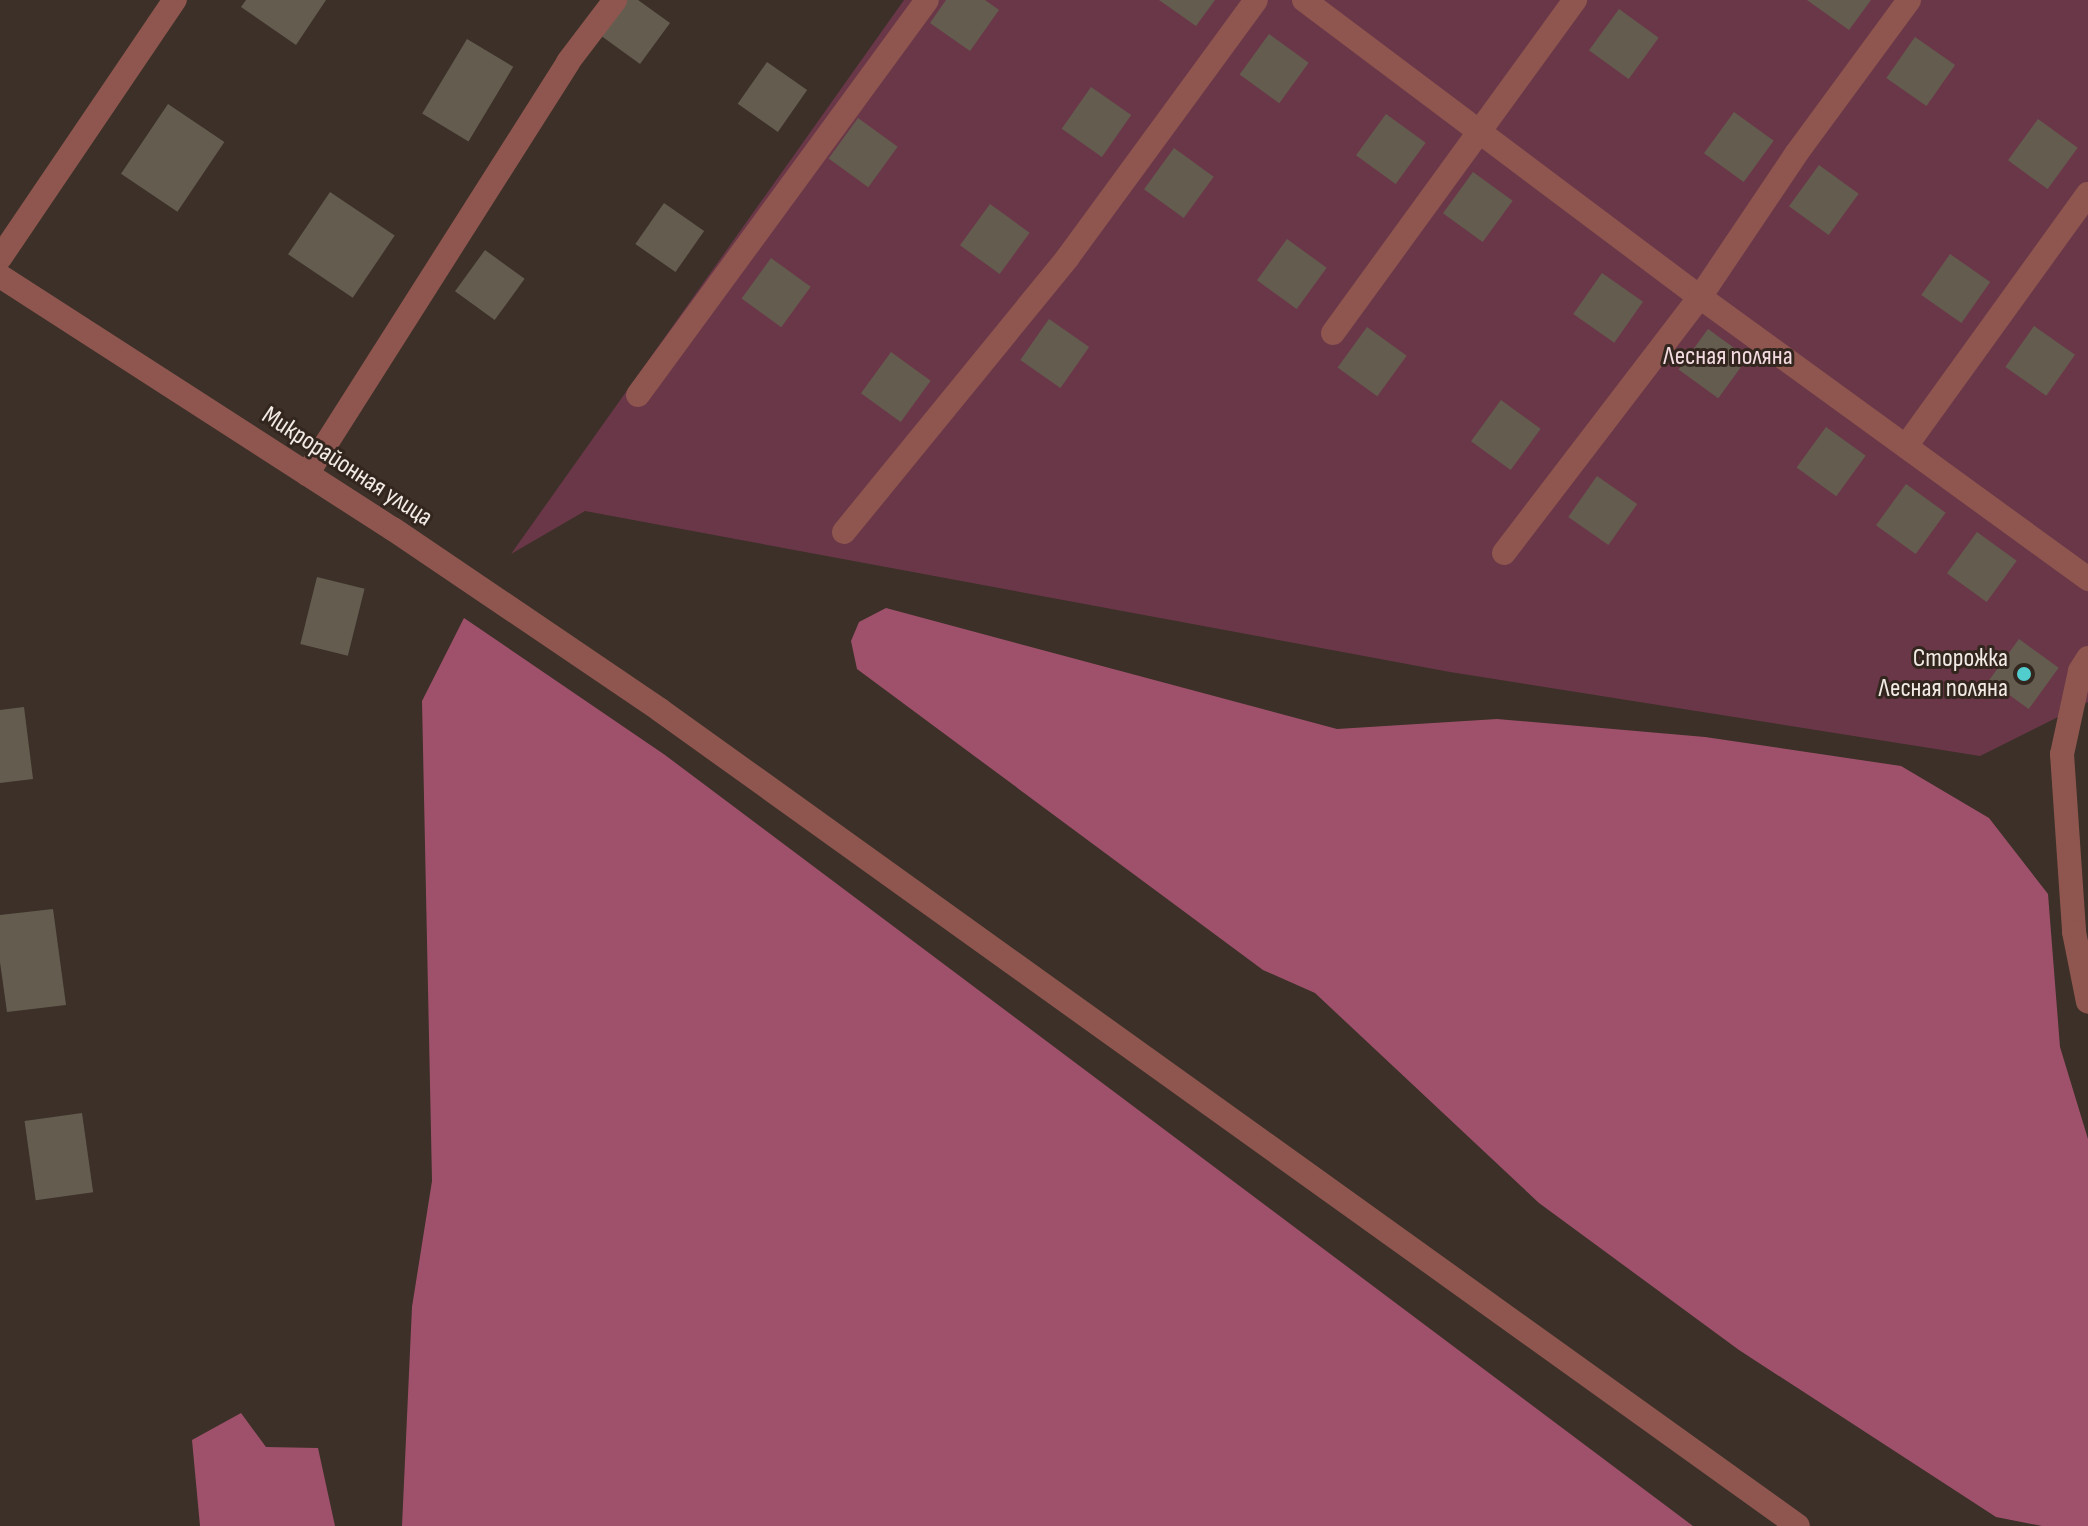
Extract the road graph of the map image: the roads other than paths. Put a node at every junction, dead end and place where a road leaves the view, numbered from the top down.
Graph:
1 (175, 0) edge
2 (615, 0) edge
3 (927, 0) edge
4 (1256, 0) edge
5 (1304, 0) edge
6 (1575, 0) edge
7 (1909, 0) edge
8 (1481, 132) junction
9 (2088, 194) edge
10 (0, 258) edge
11 (0, 276) edge
12 (1700, 297) junction
13 (1333, 333) dead end
14 (638, 395) dead end
15 (1906, 446) junction
16 (307, 474) junction
17 (844, 532) dead end
18 (1504, 553) dead end
19 (2088, 579) edge
20 (2088, 658) edge
21 (2088, 1002) edge
22 (1798, 1526) edge

1 - 10 street
2 - 16 street
3 - 14 street
4 - 17 street
5 - 8 street
6 - 8 street
7 - 12 street
8 - 12 street
8 - 13 street
9 - 15 street
11 - 16 street, Микрорайонная улица
12 - 15 street
12 - 18 street
15 - 19 street
16 - 22 street, Микрорайонная улица
20 - 21 street

